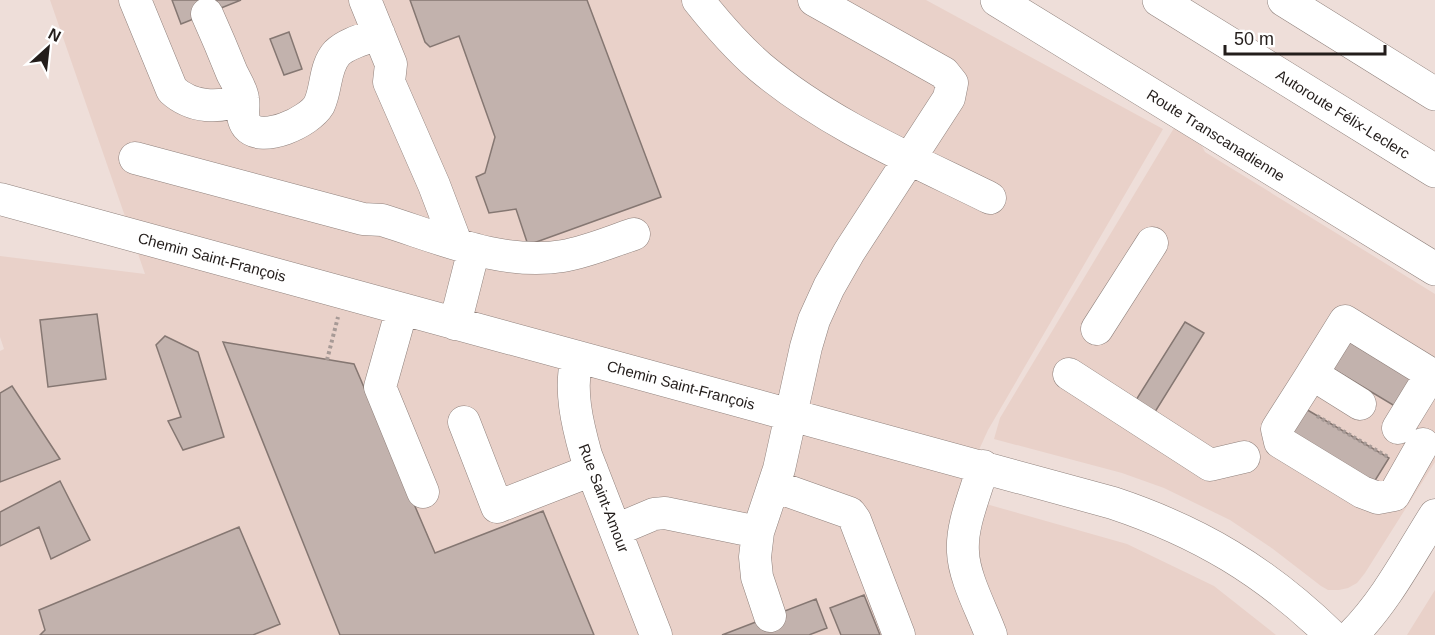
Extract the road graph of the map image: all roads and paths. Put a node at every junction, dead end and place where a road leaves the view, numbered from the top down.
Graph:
1 (135, 0) edge
2 (365, 0) edge
3 (698, 0) edge
4 (814, 0) edge
5 (997, 0) edge
6 (1159, 0) edge
7 (1284, 0) edge
8 (207, 14) dead end
9 (379, 34) junction
10 (1435, 94) edge
11 (243, 99) junction
12 (135, 158) dead end
13 (909, 158) junction
14 (1435, 171) edge
15 (990, 198) dead end
16 (0, 199) edge
17 (634, 234) dead end
18 (1152, 243) dead end
19 (465, 246) junction
20 (1435, 269) edge
21 (402, 309) junction
22 (338, 317) dead end
23 (455, 324) junction
24 (1098, 329) dead end
25 (577, 357) junction
26 (327, 360) dead end
27 (1069, 374) dead end
28 (1312, 374) junction
29 (1360, 404) dead end
30 (1309, 411) dead end
31 (791, 414) junction
32 (464, 422) dead end
33 (1244, 457) dead end
34 (1389, 458) dead end
35 (983, 466) junction
36 (592, 470) junction
37 (774, 486) junction
38 (423, 492) dead end
39 (1435, 515) edge
40 (616, 530) junction
41 (758, 532) junction
42 (770, 616) dead end
43 (656, 635) edge
44 (899, 635) edge
45 (991, 635) edge
46 (1331, 635) edge
47 (1352, 635) edge

1 - 11 street
2 - 9 street
3 - 13 street
4 - 13 street
5 - 20 main road, Route Transcanadienne
6 - 14 main road, Autoroute Félix-Leclerc
7 - 10 main road
8 - 11 street
9 - 11 street
9 - 19 street
12 - 19 street
13 - 15 street
13 - 31 street
16 - 21 street, Chemin Saint-François
17 - 19 street
18 - 24 street
19 - 23 street
21 - 23 street, Chemin Saint-François
21 - 38 street
22 - 26 path
23 - 25 street, Chemin Saint-François
25 - 31 street, Chemin Saint-François
25 - 36 street, Rue Saint-Amour
27 - 33 street
28 - 28 street
28 - 29 street
30 - 34 path
31 - 35 street, Chemin Saint-François
31 - 37 street
32 - 36 street
35 - 45 street
35 - 46 street, Chemin Saint-François
36 - 40 street, Rue Saint-Amour
37 - 41 street
37 - 44 street
39 - 47 street
40 - 41 street
40 - 43 street, Rue Saint-Amour
41 - 42 street

